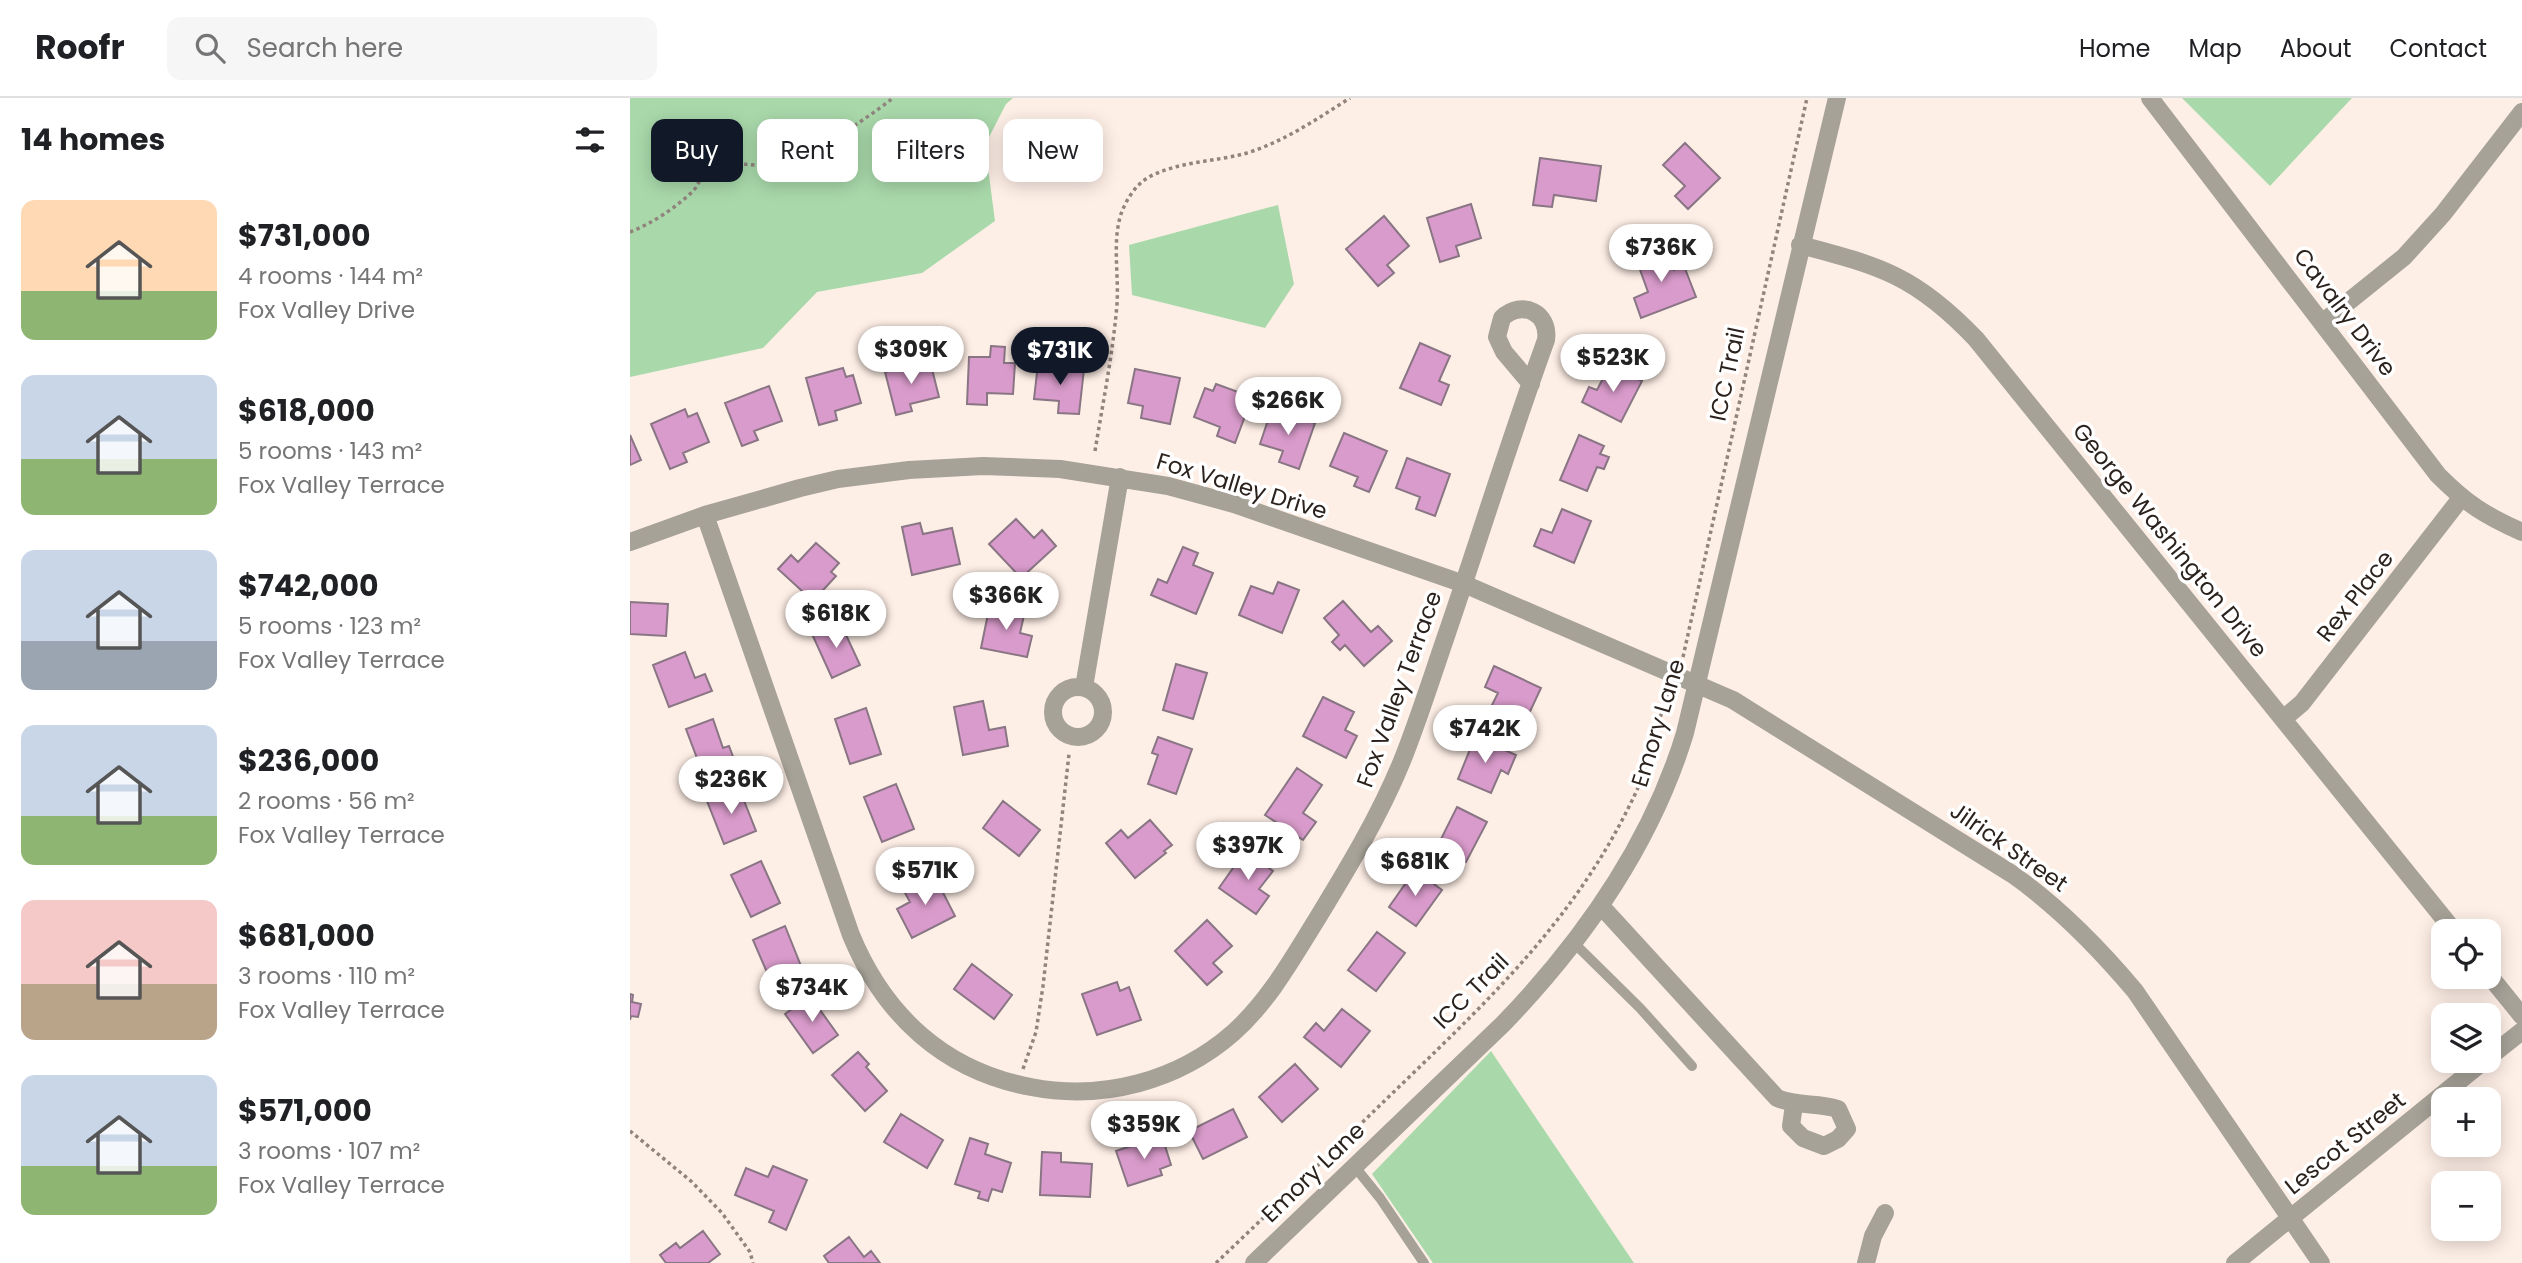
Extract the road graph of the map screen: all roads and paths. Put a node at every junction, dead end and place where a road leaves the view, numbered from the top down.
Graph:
1 (893, 98) edge
2 (1350, 98) edge
3 (1807, 98) edge
4 (1837, 98) edge
5 (2150, 98) edge
6 (2522, 112) edge
7 (630, 232) edge
8 (1800, 245) junction
9 (2322, 323) junction
10 (1531, 384) dead end
11 (1095, 451) dead end
12 (1120, 477) junction
13 (2461, 498) junction
14 (705, 515) junction
15 (2522, 532) edge
16 (630, 542) edge
17 (1464, 584) junction
18 (1684, 657) dead end
19 (1697, 685) junction
20 (1084, 687) dead end
21 (1670, 687) dead end
22 (2283, 719) junction
23 (1069, 754) dead end
24 (1601, 906) junction
25 (2444, 919) edge
26 (1574, 943) junction
27 (2500, 989) edge
28 (2522, 1016) edge
29 (2522, 1031) edge
30 (2501, 1048) edge
31 (1692, 1066) dead end
32 (1023, 1069) dead end
33 (2470, 1073) edge
34 (1794, 1105) dead end
35 (630, 1131) edge
36 (1355, 1167) junction
37 (1885, 1213) dead end
38 (2290, 1218) junction
39 (753, 1263) edge
40 (1216, 1263) edge
41 (1254, 1263) edge
42 (1424, 1263) edge
43 (1866, 1263) edge
44 (2235, 1263) edge
45 (2321, 1263) edge

1 - 7 path
2 - 11 path
3 - 18 path, ICC Trail
4 - 8 street, Emory Lane
5 - 9 street, Cavalry Drive
6 - 9 street
8 - 19 street, Emory Lane
8 - 22 street, George Washington Drive
9 - 13 street, Cavalry Drive
10 - 17 street, Fox Valley Terrace
12 - 14 street, Fox Valley Drive
12 - 17 street, Fox Valley Drive
12 - 20 street
13 - 15 street, Cavalry Drive
13 - 22 street, Rex Place
14 - 16 street, Fox Valley Drive
14 - 17 street, Fox Valley Terrace
17 - 19 street, Fox Valley Drive
19 - 24 street, Emory Lane
19 - 38 street, Jilrick Street
21 - 40 path, ICC Trail
22 - 25 street, George Washington Drive
23 - 32 path
24 - 26 street, Emory Lane
24 - 34 street
26 - 31 lane
26 - 36 street, Emory Lane
27 - 28 street
29 - 30 street, Lescot Street
33 - 38 street, Lescot Street
35 - 39 path
36 - 41 street, Emory Lane
36 - 42 lane
37 - 43 street
38 - 44 street, Lescot Street
38 - 45 street, Jilrick Street

